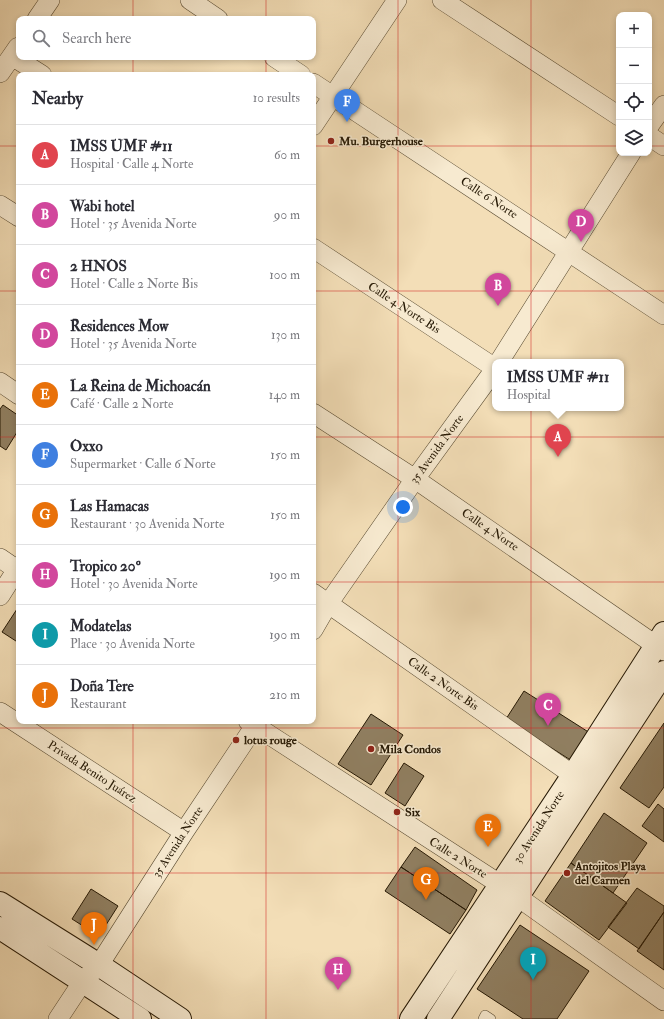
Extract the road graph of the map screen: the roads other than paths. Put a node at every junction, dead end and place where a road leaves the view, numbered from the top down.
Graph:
1 (50, 0) edge
2 (190, 0) edge
3 (397, 0) edge
4 (442, 0) edge
5 (39, 16) edge
6 (214, 16) edge
7 (15, 51) edge
8 (25, 60) edge
9 (278, 60) edge
10 (39, 72) edge
11 (296, 72) edge
12 (0, 74) edge
13 (316, 85) edge
14 (333, 97) junction
15 (664, 105) edge
16 (616, 114) edge
17 (316, 122) edge
18 (652, 122) edge
19 (652, 138) edge
20 (664, 146) edge
21 (629, 156) edge
22 (0, 205) edge
23 (16, 216) edge
24 (316, 250) edge
25 (568, 250) junction
26 (664, 315) edge
27 (501, 359) edge
28 (492, 367) edge
29 (492, 373) edge
30 (0, 382) edge
31 (16, 393) edge
32 (316, 415) edge
33 (415, 479) junction
34 (0, 558) edge
35 (16, 568) edge
36 (16, 572) edge
37 (316, 595) edge
38 (0, 596) edge
39 (328, 604) junction
40 (316, 625) edge
41 (661, 643) edge
42 (664, 672) edge
43 (0, 712) edge
44 (16, 722) edge
45 (18, 724) edge
46 (253, 724) edge
47 (256, 724) edge
48 (573, 775) junction
49 (184, 832) junction
50 (509, 891) junction
51 (0, 903) edge
52 (0, 928) edge
53 (99, 965) junction
54 (83, 981) junction
55 (664, 1001) edge
56 (58, 1019) edge
57 (140, 1019) edge
58 (180, 1019) edge
59 (411, 1019) edge
60 (438, 1019) edge
61 (483, 1019) edge
62 (491, 1019) edge

1 - 5 street
2 - 6 street
3 - 14 street
4 - 16 street
7 - 12 street
8 - 10 street
9 - 11 street
13 - 14 street, Calle 6 Norte
14 - 17 street
14 - 25 street, Calle 6 Norte
15 - 18 street
19 - 20 street
21 - 25 street
22 - 23 street
24 - 28 street, Calle 4 Norte Bis
25 - 26 street, Calle 6 Norte
25 - 27 street
29 - 33 street, 35 Avenida Norte
30 - 31 street
32 - 33 street, Calle 4 Norte
33 - 39 street, 35 Avenida Norte
33 - 41 street, Calle 4 Norte
34 - 35 street
36 - 38 street
37 - 39 street, Calle 2 Norte Bis
39 - 40 street, 35 Avenida Norte
39 - 48 street, Calle 2 Norte Bis
41 - 48 street, 30 Avenida Norte
42 - 50 street, 30 Avenida Norte
43 - 44 street, Privada Benito Juárez
45 - 49 street, Privada Benito Juárez
46 - 49 street, 35 Avenida Norte
47 - 50 street, Calle 2 Norte
48 - 50 street, 30 Avenida Norte
49 - 53 street, 35 Avenida Norte
50 - 55 street, Calle 2 Norte
50 - 59 street, 30 Avenida Norte
50 - 60 street, 30 Avenida Norte
51 - 53 street
52 - 54 street
53 - 54 street, 35 Avenida Norte
53 - 58 street
54 - 56 street, 35 Avenida Norte
54 - 57 street
61 - 62 lane

